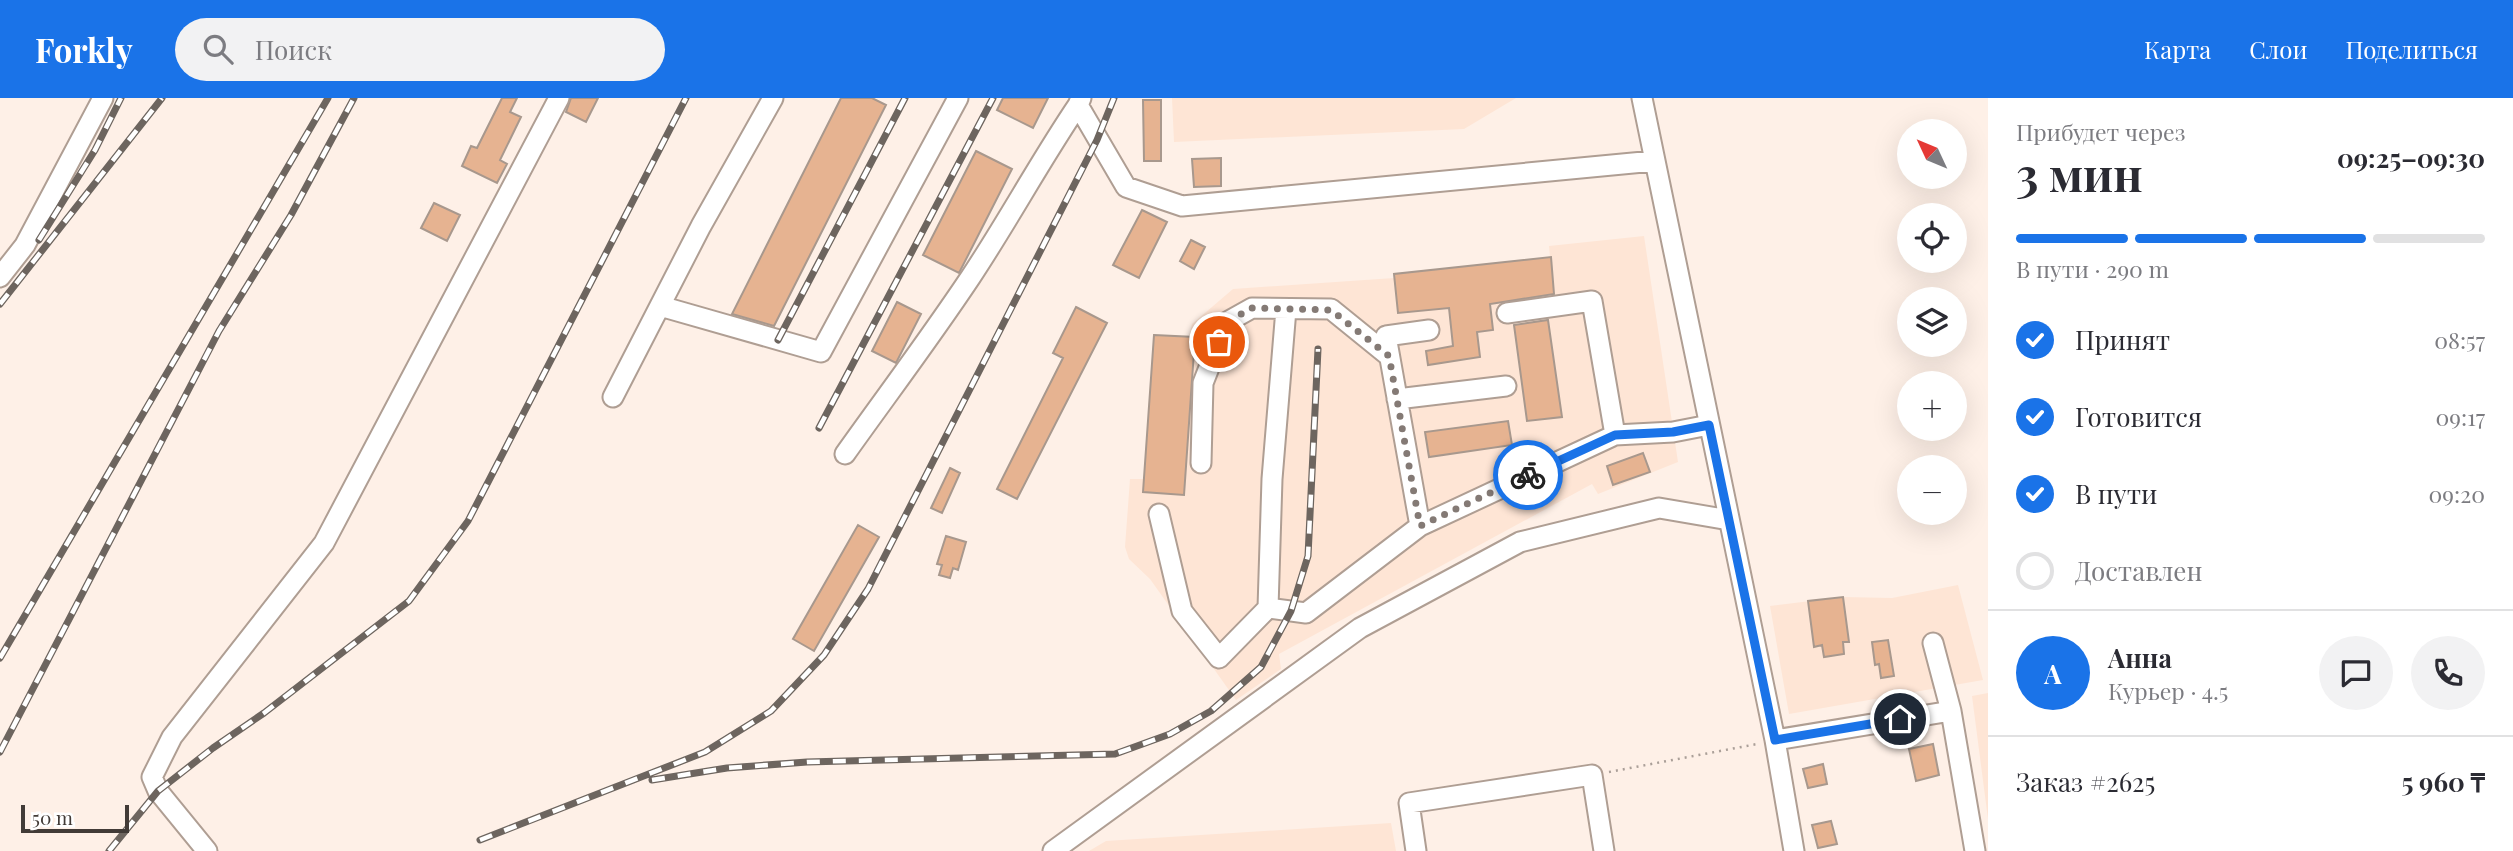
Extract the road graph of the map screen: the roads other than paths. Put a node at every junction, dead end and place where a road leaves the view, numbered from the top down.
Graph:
1 (103, 98) edge
2 (559, 98) edge
3 (773, 98) edge
4 (958, 98) edge
5 (1642, 98) edge
6 (1080, 101) edge
7 (1654, 161) junction
8 (0, 277) edge
9 (660, 306) junction
10 (1286, 309) junction
11 (1507, 313) dead end
12 (1429, 330) dead end
13 (1389, 356) junction
14 (1506, 386) dead end
15 (613, 397) dead end
16 (1397, 399) junction
17 (1709, 425) junction
18 (1615, 435) junction
19 (845, 454) dead end
20 (1201, 463) dead end
21 (1159, 514) dead end
22 (1729, 520) junction
23 (1420, 526) junction
24 (1268, 608) junction
25 (1933, 643) dead end
26 (1951, 711) junction
27 (1775, 740) junction
28 (207, 851) edge
29 (1053, 851) edge
30 (1416, 851) edge
31 (1604, 851) edge
32 (1794, 851) edge
33 (1975, 851) edge

1 - 8 street
2 - 28 street
3 - 9 street
4 - 9 street
5 - 7 street
6 - 7 street
6 - 19 street
7 - 17 street
9 - 15 street
10 - 13 street
10 - 20 street
10 - 24 street
11 - 18 street
12 - 13 street
13 - 16 street
14 - 16 street
16 - 23 street
17 - 18 street
17 - 22 street
18 - 23 street
21 - 24 street
22 - 27 street
22 - 29 street
23 - 24 street
25 - 26 street
26 - 27 street
26 - 33 street
27 - 32 street
30 - 31 street

